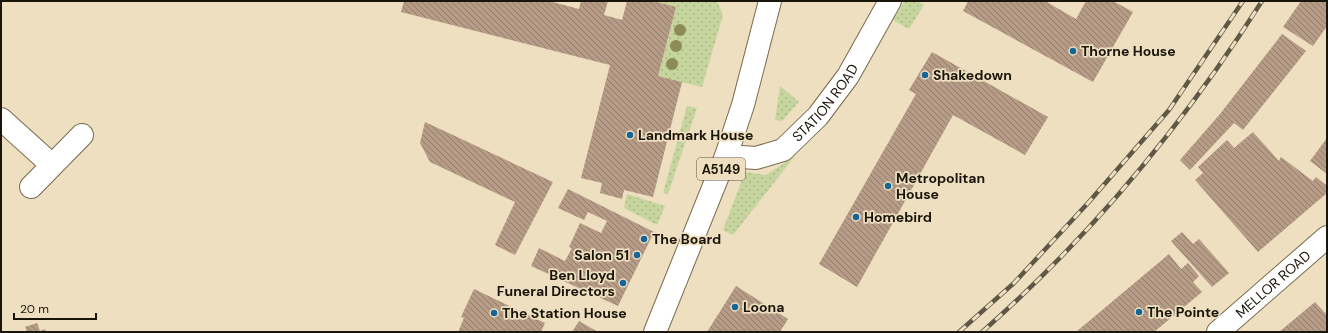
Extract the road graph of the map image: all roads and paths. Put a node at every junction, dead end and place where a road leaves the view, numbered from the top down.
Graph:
1 (770, 1) edge
2 (890, 1) edge
3 (1, 118) edge
4 (82, 135) dead end
5 (726, 156) junction
6 (52, 165) junction
7 (31, 187) dead end
8 (1327, 237) edge
9 (655, 332) edge
10 (1218, 332) edge

1 - 5 street, A5149
2 - 5 street, STATION ROAD
3 - 6 street
4 - 6 street
5 - 9 street, A5149
6 - 7 street
8 - 10 street, MELLOR ROAD

